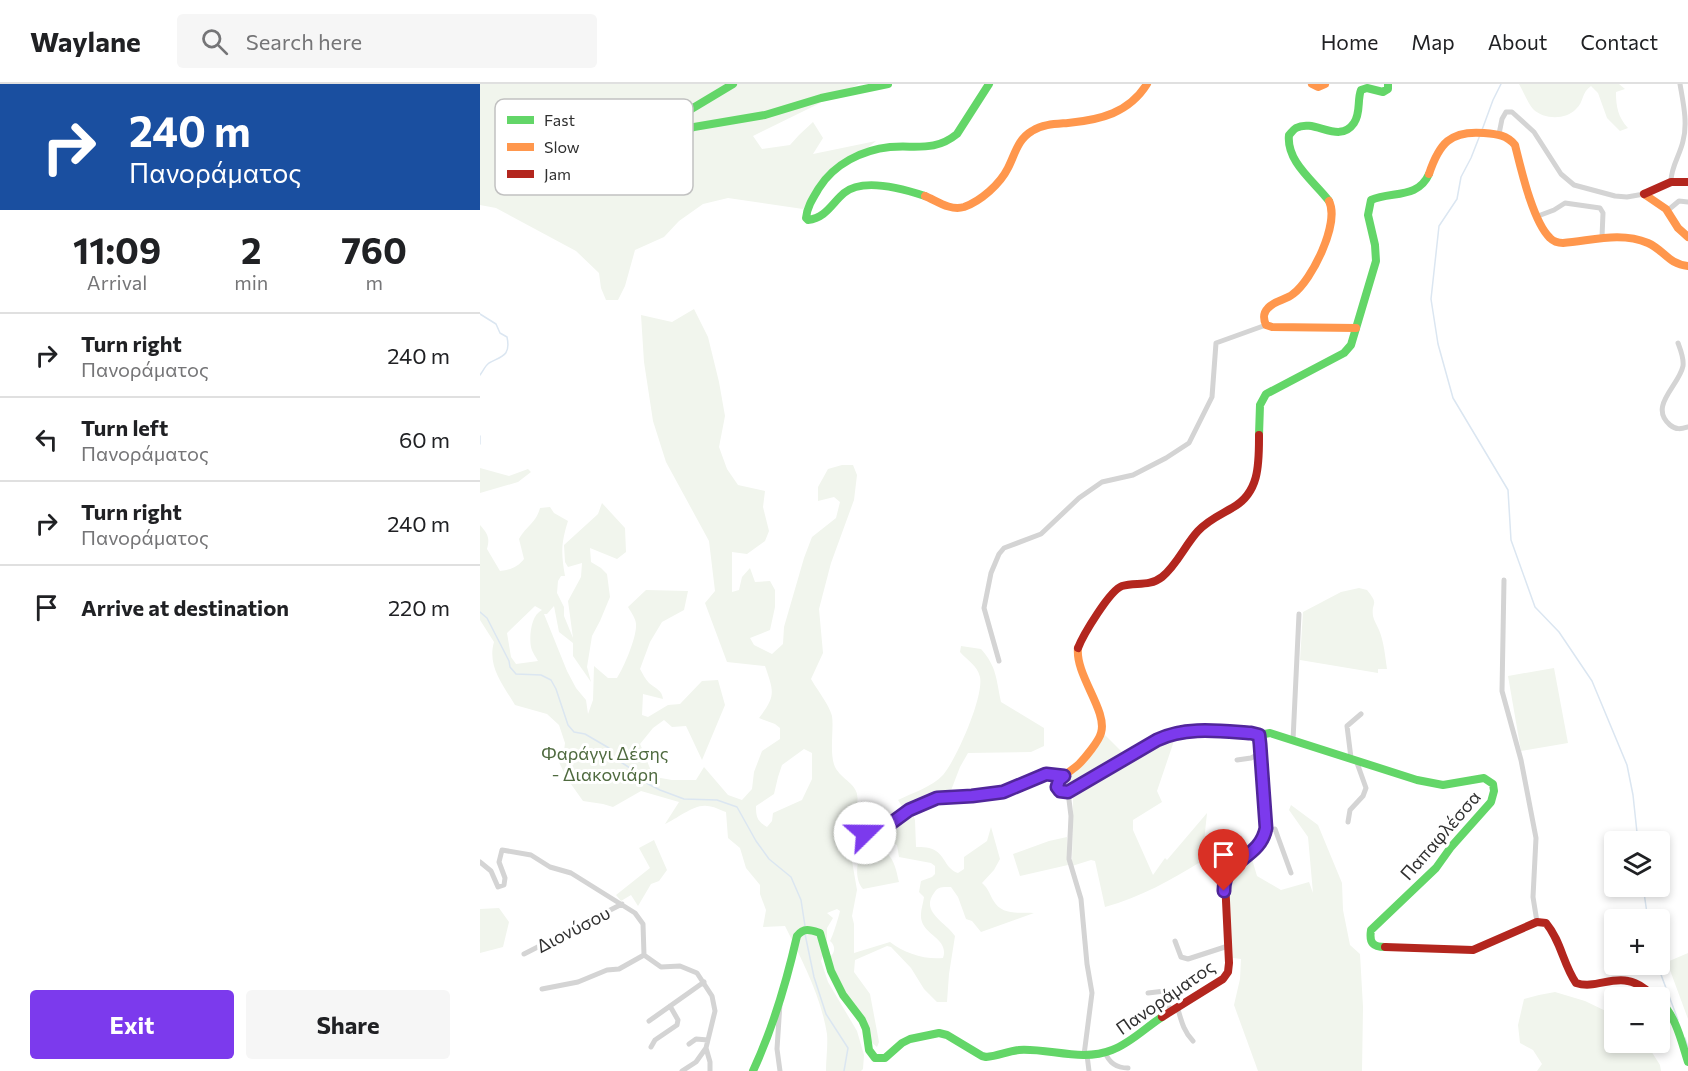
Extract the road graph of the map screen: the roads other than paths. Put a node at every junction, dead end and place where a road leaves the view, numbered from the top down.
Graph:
1 (733, 84) edge
2 (888, 84) edge
3 (989, 84) edge
4 (1147, 84) edge
5 (1312, 84) edge
6 (1325, 84) edge
7 (1388, 84) edge
8 (1680, 84) edge
9 (693, 108) edge
10 (693, 127) edge
11 (1499, 134) junction
12 (1671, 182) junction
13 (1688, 182) edge
14 (1644, 194) junction
15 (1688, 202) edge
16 (1667, 211) junction
17 (1538, 216) junction
18 (1602, 237) junction
19 (1688, 237) edge
20 (1688, 266) edge
21 (1266, 325) junction
22 (1356, 328) junction
23 (1678, 343) dead end
24 (1688, 427) edge
25 (1504, 580) dead end
26 (1299, 614) dead end
27 (999, 661) dead end
28 (1362, 714) dead end
29 (1259, 735) junction
30 (1293, 740) junction
31 (1261, 753) junction
32 (1354, 759) junction
33 (1237, 760) dead end
34 (1064, 776) junction
35 (1068, 792) junction
36 (1348, 822) dead end
37 (1265, 831) junction
38 (860, 837) dead end
39 (480, 862) edge
40 (1291, 873) dead end
41 (622, 904) junction
42 (1537, 922) junction
43 (1175, 941) dead end
44 (1228, 946) junction
45 (524, 954) dead end
46 (644, 955) junction
47 (704, 982) junction
48 (1641, 987) edge
49 (542, 989) dead end
50 (1148, 993) dead end
51 (780, 996) junction
52 (670, 1006) junction
53 (1174, 1009) junction
54 (1670, 1014) edge
55 (649, 1021) dead end
56 (708, 1040) junction
57 (1193, 1041) dead end
58 (689, 1044) dead end
59 (651, 1047) dead end
60 (706, 1048) junction
61 (1105, 1052) junction
62 (1085, 1055) junction
63 (1688, 1062) edge
64 (1128, 1068) dead end
65 (682, 1071) edge
66 (710, 1071) edge
67 (753, 1071) edge
68 (780, 1071) edge
69 (1089, 1071) edge

1 - 9 street
2 - 10 street
3 - 4 street
5 - 6 street
7 - 21 street
8 - 12 street
11 - 14 street
11 - 17 street
11 - 22 street
12 - 13 street
12 - 14 street
14 - 16 street
15 - 16 street
16 - 19 street
17 - 18 street
17 - 18 street
18 - 20 street
21 - 22 street
21 - 27 street
22 - 34 street
23 - 24 street
25 - 42 street
26 - 30 street
28 - 32 street
29 - 30 street, Παπαφλέσσα
29 - 31 street
29 - 35 street
30 - 32 street, Παπαφλέσσα
31 - 33 street
31 - 37 street
32 - 36 street
32 - 42 street, Παπαφλέσσα
34 - 35 street
34 - 38 street
35 - 62 street
37 - 40 street
37 - 44 street, Πανοράματος
39 - 41 street
41 - 45 street, Διονύσου
41 - 46 street
42 - 48 street
43 - 44 street
44 - 53 street, Πανοράματος
46 - 47 street
46 - 49 street
47 - 52 street
47 - 56 street
50 - 53 street
51 - 62 street, Πανοράματος
51 - 67 street, Πανοράματος
51 - 68 street
52 - 55 street
52 - 59 street
53 - 57 street
53 - 61 street, Πανοράματος
54 - 63 street
56 - 58 street
56 - 60 street
60 - 65 street
60 - 66 street
61 - 62 street, Πανοράματος
61 - 64 street
62 - 69 street

